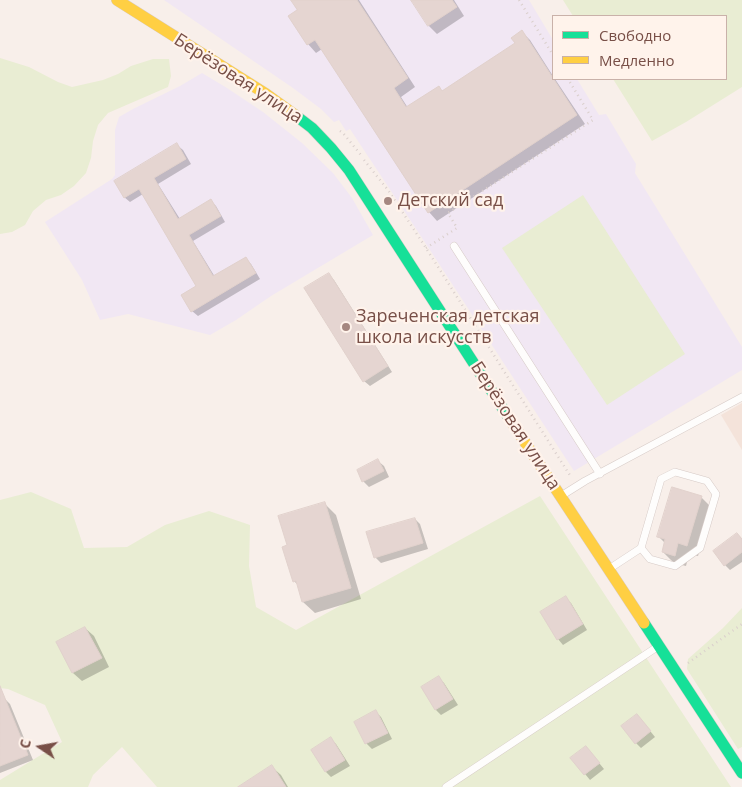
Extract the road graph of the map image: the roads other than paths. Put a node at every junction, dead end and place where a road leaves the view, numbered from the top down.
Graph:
1 (117, 0) edge
2 (454, 246) dead end
3 (742, 397) edge
4 (600, 474) junction
5 (561, 496) junction
6 (641, 548) junction
7 (609, 569) junction
8 (659, 645) junction
9 (742, 748) edge
10 (730, 754) junction
11 (742, 772) edge
12 (446, 787) edge

1 - 5 street, Берёзовая улица
2 - 4 lane
3 - 4 lane
4 - 5 lane
5 - 7 street, Берёзовая улица
6 - 6 lane
6 - 7 lane
7 - 8 street, Берёзовая улица
8 - 10 street, Берёзовая улица
8 - 12 lane
9 - 10 street
10 - 11 street, Берёзовая улица

